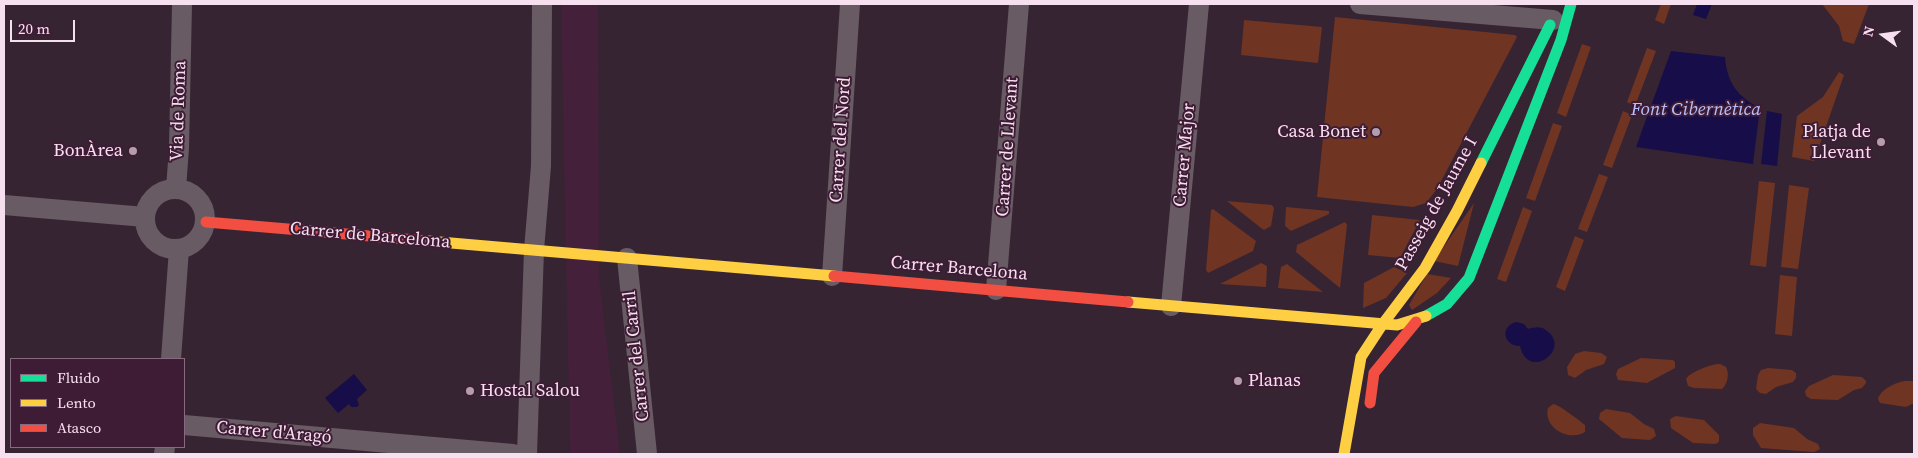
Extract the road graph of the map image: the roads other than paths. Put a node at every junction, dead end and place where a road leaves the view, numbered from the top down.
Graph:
1 (182, 4) edge
2 (542, 4) edge
3 (850, 4) edge
4 (1019, 4) edge
5 (1200, 4) edge
6 (1360, 4) edge
7 (1571, 4) edge
8 (1548, 22) edge
9 (1518, 115) dead end
10 (176, 188) junction
11 (1486, 204) dead end
12 (4, 205) edge
13 (145, 217) junction
14 (206, 222) junction
15 (179, 249) junction
16 (1480, 249) junction
17 (534, 250) junction
18 (627, 258) junction
19 (832, 276) junction
20 (996, 290) junction
21 (1384, 303) dead end
22 (1171, 306) junction
23 (1371, 311) dead end
24 (1323, 319) junction
25 (1416, 322) junction
26 (1382, 324) junction
27 (171, 358) edge
28 (1356, 386) junction
29 (1368, 418) dead end
30 (185, 425) edge
31 (513, 454) edge
32 (527, 454) edge
33 (647, 454) edge
34 (1344, 454) edge
35 (1359, 454) edge

1 - 10 street, Via de Roma
2 - 17 street
3 - 19 street, Carrer del Nord
4 - 20 street, Carrer de Llevant
5 - 22 street, Carrer Major
6 - 8 street
7 - 16 street
8 - 9 street
8 - 21 street
8 - 26 street, Passeig de Jaume I
10 - 13 street
10 - 14 street
11 - 16 street
12 - 13 street
13 - 15 street
14 - 15 street
14 - 17 street, Carrer de Barcelona
15 - 27 street
16 - 25 street
17 - 18 street, Carrer Barcelona
17 - 32 street
18 - 19 street, Carrer Barcelona
18 - 33 street, Carrer del Carril
19 - 20 street, Carrer Barcelona
20 - 22 street, Carrer Barcelona
22 - 24 street, Carrer Barcelona
23 - 24 street
24 - 26 street, Carrer Barcelona
25 - 26 street
25 - 29 street
26 - 28 street, Passeig de Jaume I
28 - 34 street, Passeig de Jaume I
28 - 35 street
30 - 31 street, Carrer d'Aragó

